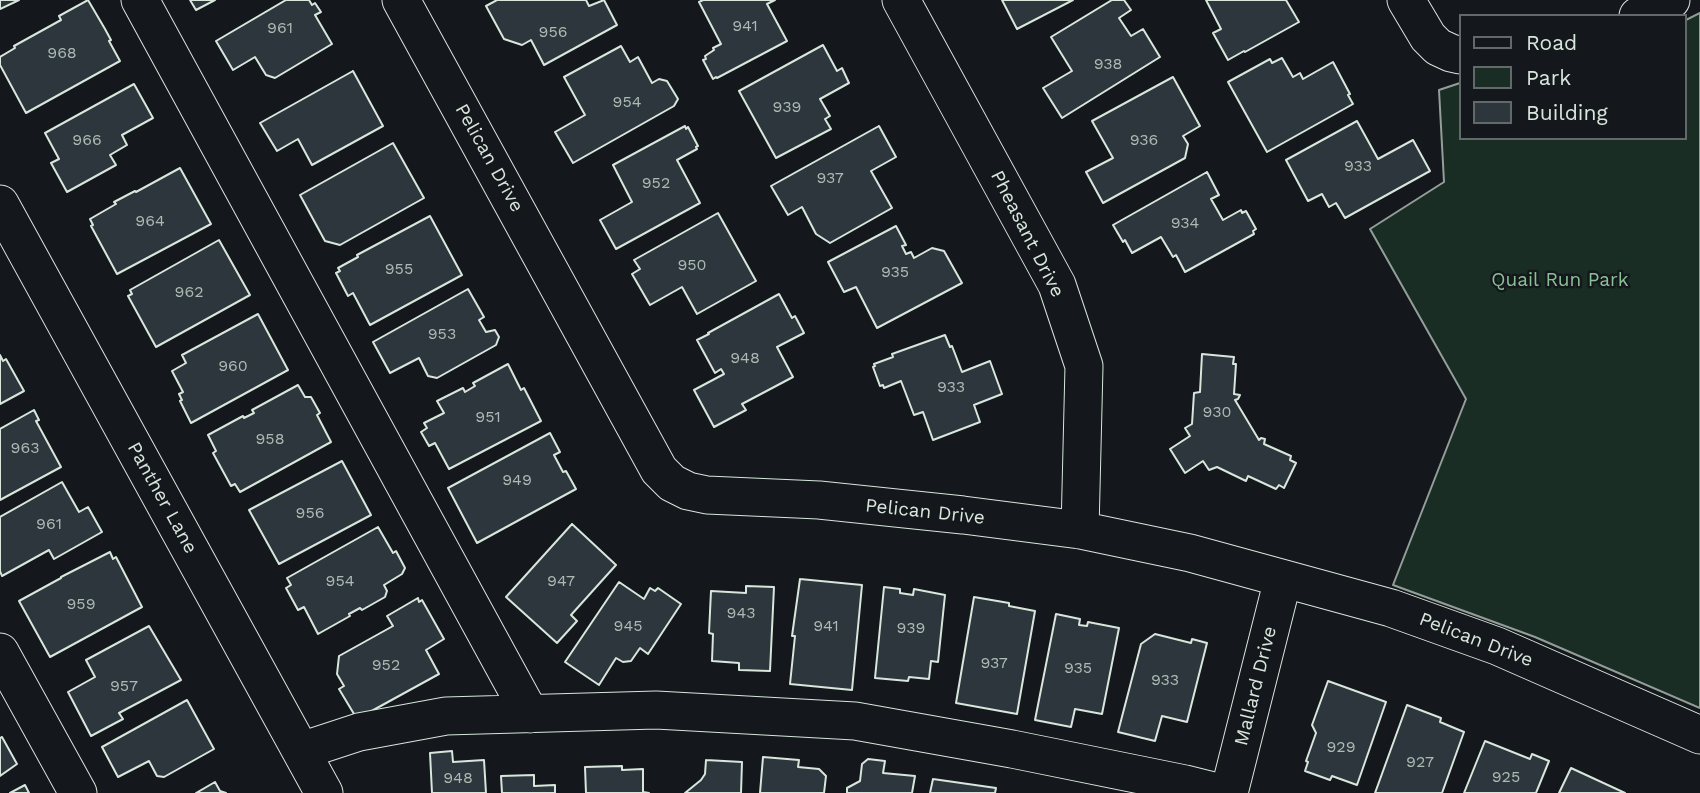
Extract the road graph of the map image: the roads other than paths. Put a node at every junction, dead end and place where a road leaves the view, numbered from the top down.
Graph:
1 (140, 0) edge
2 (401, 0) edge
3 (901, 0) edge
4 (1406, 0) edge
5 (1671, 0) edge
6 (1642, 14) edge
7 (1449, 51) edge
8 (0, 204) edge
9 (12, 252) edge
10 (1080, 530) junction
11 (1283, 579) junction
12 (0, 652) edge
13 (530, 714) junction
14 (1700, 735) edge
15 (301, 751) junction
16 (78, 793) edge
17 (324, 793) edge
18 (1221, 793) edge
19 (1229, 793) edge

1 - 13 street
2 - 10 street, Pelican Drive
3 - 10 street, Pheasant Drive
4 - 7 street
5 - 6 street
8 - 9 street, Panther Lane
9 - 15 street, Panther Lane
10 - 11 street, Pelican Drive
11 - 14 street, Pelican Drive
11 - 19 street, Mallard Drive
12 - 16 street
13 - 15 street
13 - 18 street
15 - 17 street, Panther Lane

